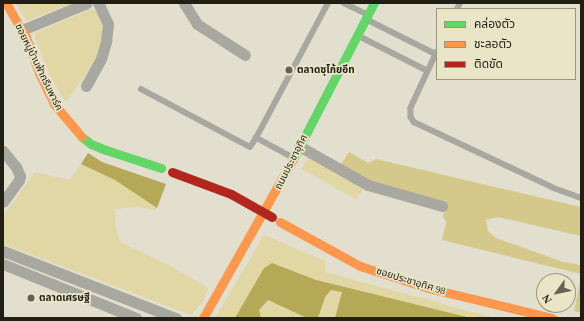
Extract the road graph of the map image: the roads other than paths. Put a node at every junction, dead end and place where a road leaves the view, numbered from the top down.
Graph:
1 (6, 3) edge
2 (87, 3) edge
3 (98, 3) edge
4 (184, 3) edge
5 (328, 3) edge
6 (344, 3) edge
7 (374, 3) edge
8 (367, 17) junction
9 (22, 30) junction
10 (357, 35) junction
11 (436, 53) edge
12 (245, 55) dead end
13 (428, 71) junction
14 (86, 86) dead end
15 (141, 89) dead end
16 (256, 138) junction
17 (299, 146) junction
18 (3, 151) edge
19 (293, 158) junction
20 (161, 168) dead end
21 (172, 172) dead end
22 (581, 198) edge
23 (3, 202) edge
24 (442, 206) dead end
25 (272, 217) junction
26 (3, 252) edge
27 (3, 264) edge
28 (136, 318) edge
29 (176, 318) edge
30 (203, 318) edge
31 (552, 318) edge

1 - 9 street, ซอยหมู่บ้านฟ้ากรีนพาร์ค
2 - 9 street
3 - 14 street
4 - 12 street
5 - 16 lane
6 - 8 lane
7 - 8 street, ถนนประชาอุทิศ
8 - 10 street, ถนนประชาอุทิศ
8 - 11 lane
9 - 20 street, ซอยหมู่บ้านฟ้ากรีนพาร์ค
10 - 13 lane
10 - 17 street, ถนนประชาอุทิศ
11 - 13 lane
13 - 22 lane
15 - 16 lane
16 - 19 lane
17 - 19 street, ถนนประชาอุทิศ
17 - 24 street
18 - 23 street
19 - 25 street, ถนนประชาอุทิศ
21 - 25 street
25 - 30 street, ถนนประชาอุทิศ
25 - 31 street, ซอยประชาอุทิศ 98
26 - 29 street
27 - 28 street

